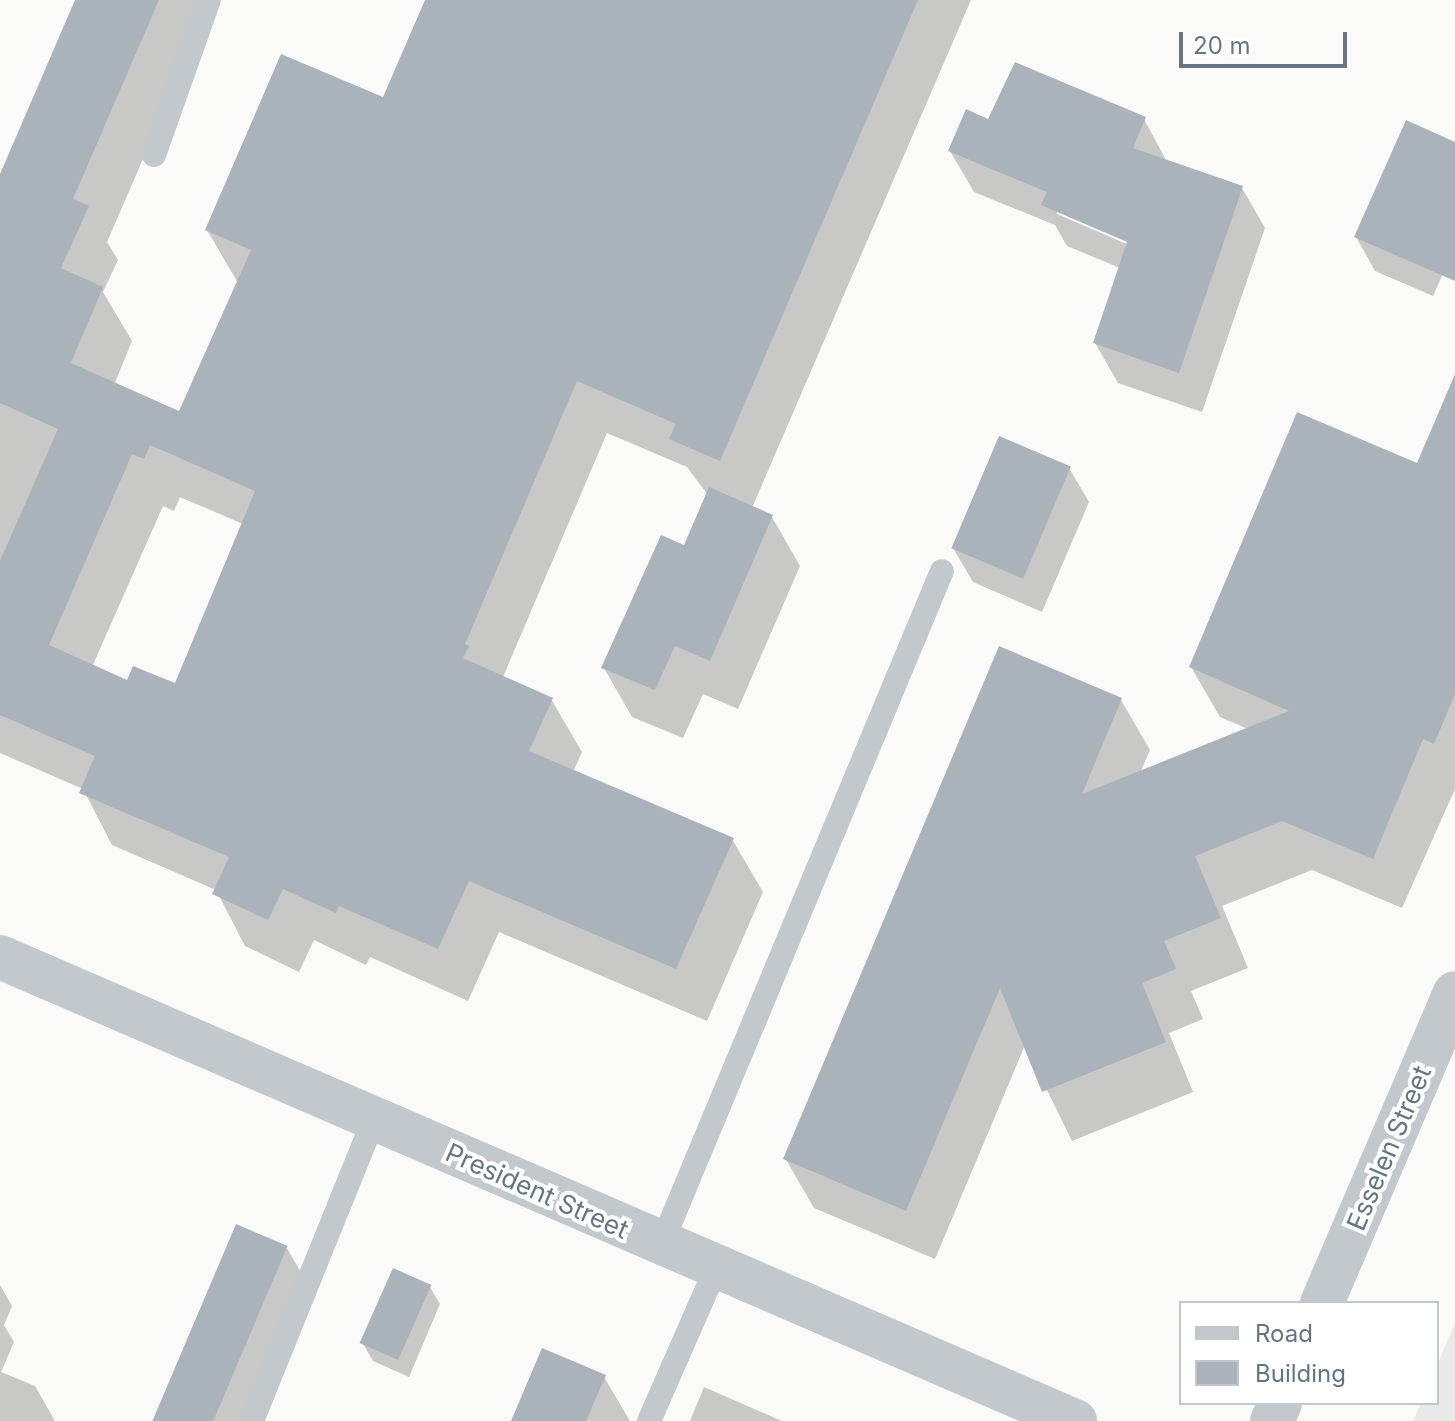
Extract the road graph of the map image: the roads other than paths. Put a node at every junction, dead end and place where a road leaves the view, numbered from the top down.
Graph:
1 (209, 0) edge
2 (154, 155) dead end
3 (942, 571) dead end
4 (0, 957) edge
5 (1455, 993) edge
6 (374, 1119) junction
7 (661, 1245) junction
8 (717, 1266) junction
9 (1323, 1301) edge
10 (252, 1421) edge
11 (649, 1421) edge
12 (1075, 1421) edge

1 - 2 lane
3 - 7 lane
4 - 6 street, President Street
5 - 9 street, Esselen Street
6 - 7 street, President Street
6 - 10 lane
7 - 8 street, President Street
8 - 11 lane
8 - 12 street, President Street

